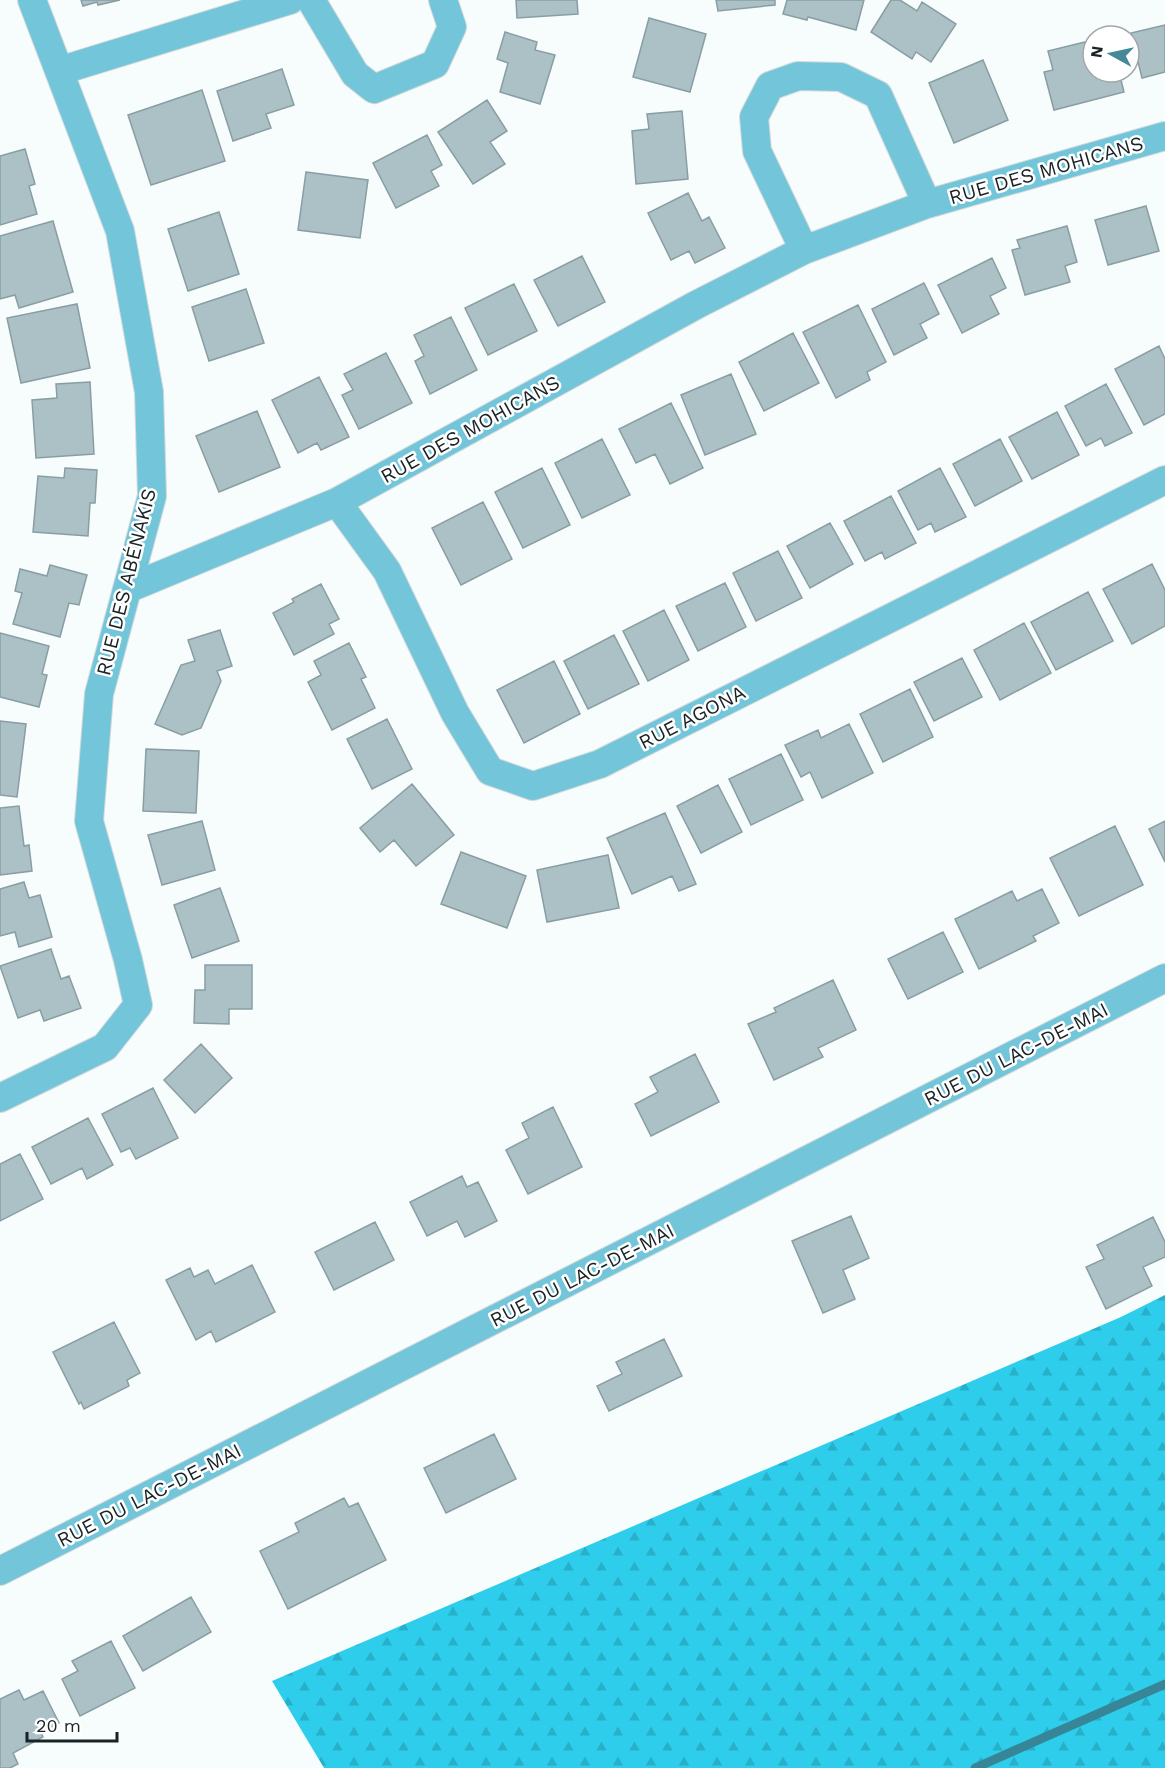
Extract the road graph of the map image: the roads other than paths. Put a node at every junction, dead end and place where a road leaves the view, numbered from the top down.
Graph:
1 (33, 0) edge
2 (290, 0) edge
3 (311, 0) edge
4 (443, 0) edge
5 (59, 71) junction
6 (1165, 136) edge
7 (927, 204) junction
8 (804, 250) junction
9 (1165, 480) edge
10 (337, 502) junction
11 (127, 589) junction
12 (1165, 978) edge
13 (0, 1098) edge
14 (0, 1571) edge

1 - 5 street, RUE DES ABÉNAKIS
2 - 5 street
3 - 4 street
5 - 11 street, RUE DES ABÉNAKIS
6 - 7 street, RUE DES MOHICANS
7 - 8 street, RUE DES MOHICANS
7 - 8 street, RUE DES MOHICANS
8 - 10 street, RUE DES MOHICANS
9 - 10 street, RUE AGONA
10 - 11 street, RUE DES MOHICANS
11 - 13 street, RUE DES ABÉNAKIS
12 - 14 street, RUE DU LAC-DE-MAI

